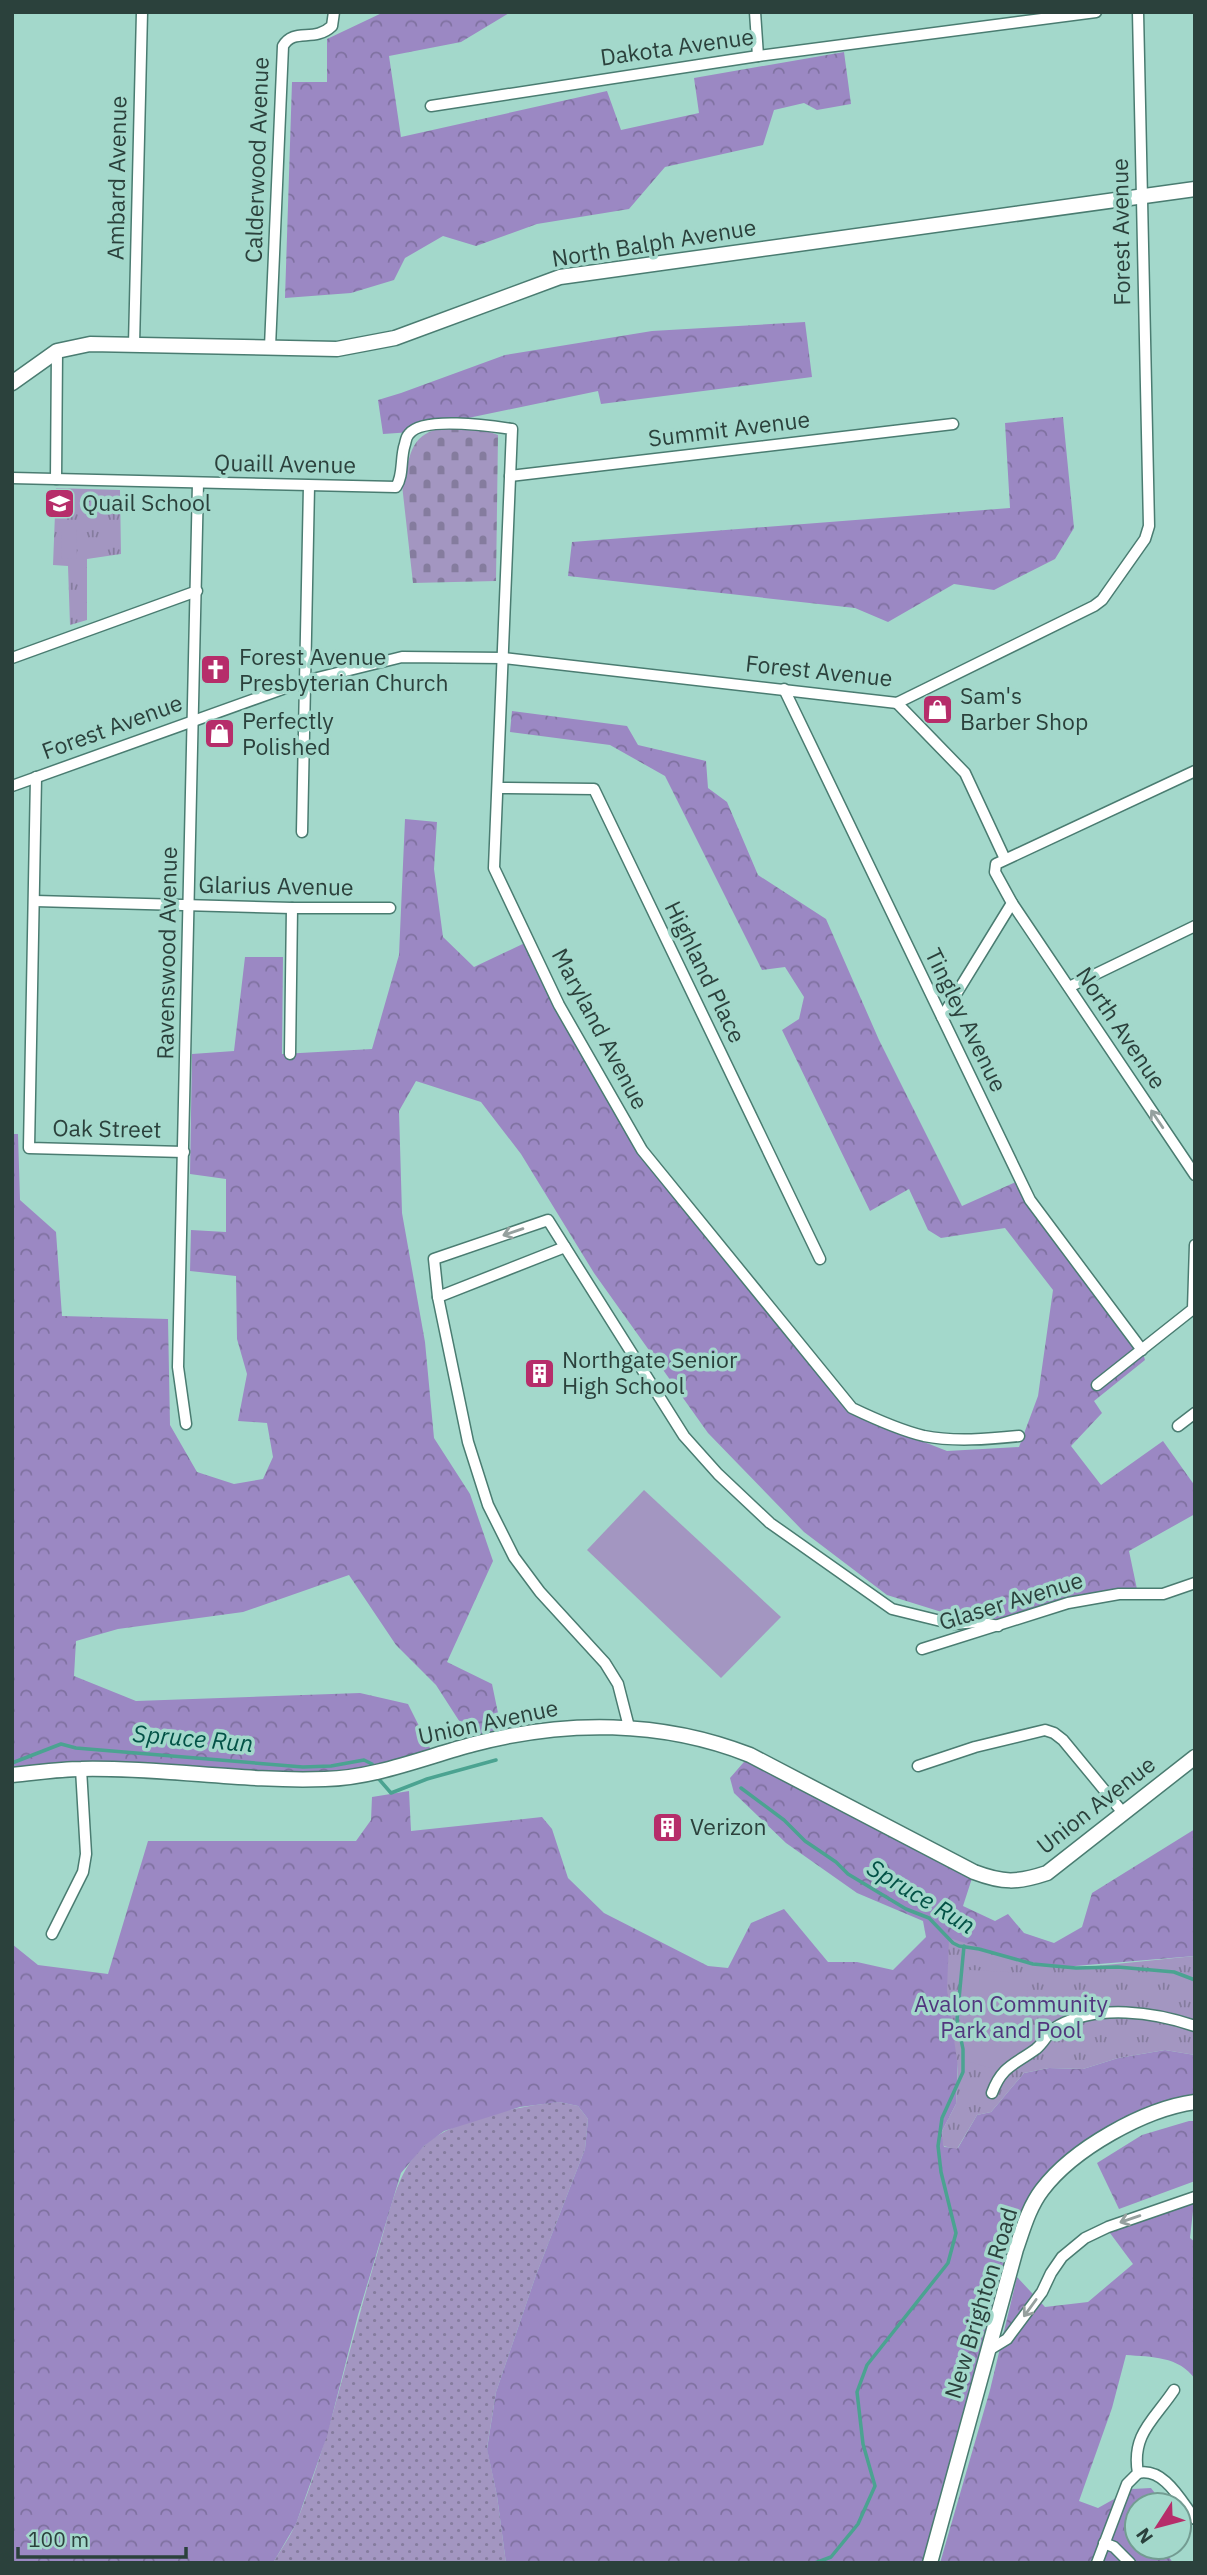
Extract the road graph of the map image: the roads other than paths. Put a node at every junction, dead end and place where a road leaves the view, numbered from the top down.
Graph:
1 (142, 12) edge
2 (334, 12) edge
3 (755, 12) edge
4 (1096, 12) edge
5 (1138, 12) edge
6 (758, 57) junction
7 (431, 106) dead end
8 (1195, 190) edge
9 (1141, 196) junction
10 (134, 345) junction
11 (270, 347) junction
12 (57, 351) junction
13 (12, 383) edge
14 (953, 424) dead end
15 (512, 429) joint
16 (510, 476) junction
17 (12, 478) edge
18 (56, 479) junction
19 (198, 483) junction
20 (309, 486) junction
21 (197, 591) junction
22 (12, 658) edge
23 (504, 658) junction
24 (305, 681) junction
25 (784, 690) junction
26 (897, 703) junction
27 (193, 721) junction
28 (1195, 771) edge
29 (36, 776) junction
30 (12, 786) edge
31 (499, 788) junction
32 (302, 832) dead end
33 (1005, 859) junction
34 (35, 901) junction
35 (1012, 903) junction
36 (189, 905) junction
37 (292, 908) junction
38 (390, 908) dead end
39 (1195, 926) edge
40 (1069, 987) junction
41 (942, 1017) junction
42 (290, 1054) dead end
43 (184, 1152) junction
44 (1195, 1175) edge
45 (1195, 1245) edge
46 (565, 1247) junction
47 (820, 1259) dead end
48 (438, 1297) junction
49 (1142, 1350) junction
50 (1097, 1385) dead end
51 (1195, 1413) edge
52 (186, 1424) dead end
53 (1178, 1426) dead end
54 (1018, 1436) dead end
55 (1195, 1583) edge
56 (998, 1626) junction
57 (922, 1649) dead end
58 (629, 1727) junction
59 (1195, 1757) edge
60 (918, 1766) dead end
61 (81, 1769) junction
62 (12, 1775) edge
63 (1124, 1814) junction
64 (52, 1934) dead end
65 (1195, 2026) edge
66 (992, 2093) dead end
67 (1195, 2102) edge
68 (1195, 2197) edge
69 (989, 2350) junction
70 (1174, 2390) dead end
71 (1138, 2473) junction
72 (1195, 2519) edge
73 (1104, 2543) junction
74 (930, 2563) edge
75 (1097, 2563) edge
76 (1130, 2563) edge

1 - 10 street, Ambard Avenue
2 - 11 street, Calderwood Avenue
3 - 6 street
4 - 6 street, Dakota Avenue
5 - 9 street, Forest Avenue
6 - 7 street, Dakota Avenue
8 - 9 street, North Balph Avenue
9 - 11 street, North Balph Avenue
9 - 26 street, Forest Avenue
10 - 11 street, North Balph Avenue
10 - 12 street, North Balph Avenue
12 - 13 street, North Balph Avenue
12 - 18 street
14 - 16 street, Summit Avenue
15 - 16 street, Maryland Avenue
15 - 20 street, Quaill Avenue
16 - 23 street, Maryland Avenue
17 - 18 street, Quaill Avenue
18 - 19 street, Quaill Avenue
19 - 20 street, Quaill Avenue
19 - 21 street, Ravenswood Avenue
20 - 24 street
21 - 22 street
21 - 27 street, Ravenswood Avenue
23 - 24 street, Forest Avenue
23 - 25 street, Forest Avenue
23 - 31 street, Maryland Avenue
24 - 27 street, Forest Avenue
24 - 32 street
25 - 26 street, Forest Avenue
25 - 41 street, Tingley Avenue
26 - 33 street
27 - 29 street, Forest Avenue
27 - 36 street, Ravenswood Avenue
28 - 33 street
29 - 30 street, Forest Avenue
29 - 34 street
31 - 47 street, Highland Place
31 - 54 street, Maryland Avenue
33 - 35 street, North Avenue
34 - 36 street, Glarius Avenue
34 - 43 street, Oak Street
35 - 40 street, North Avenue
35 - 41 street
36 - 37 street, Glarius Avenue
36 - 43 street, Ravenswood Avenue
37 - 38 street, Glarius Avenue
37 - 42 street
39 - 40 street
44 -> 40 street, North Avenue
41 - 49 street, Tingley Avenue
43 - 52 street, Ravenswood Avenue
45 - 49 street
46 - 48 street
46 -> 48 street
46 - 56 street
48 - 58 street
49 - 50 street
51 - 53 street
55 - 56 street, Glaser Avenue
56 - 57 street, Glaser Avenue
58 - 61 street, Union Avenue
58 - 63 street, Union Avenue
59 - 63 street, Union Avenue
60 - 63 street
61 - 62 street, Union Avenue
61 - 64 street
65 - 66 street
67 - 69 street, New Brighton Road
68 -> 69 street
69 - 74 street, New Brighton Road
70 - 71 street
71 - 72 street
71 - 73 street
73 - 75 street
73 - 76 street

